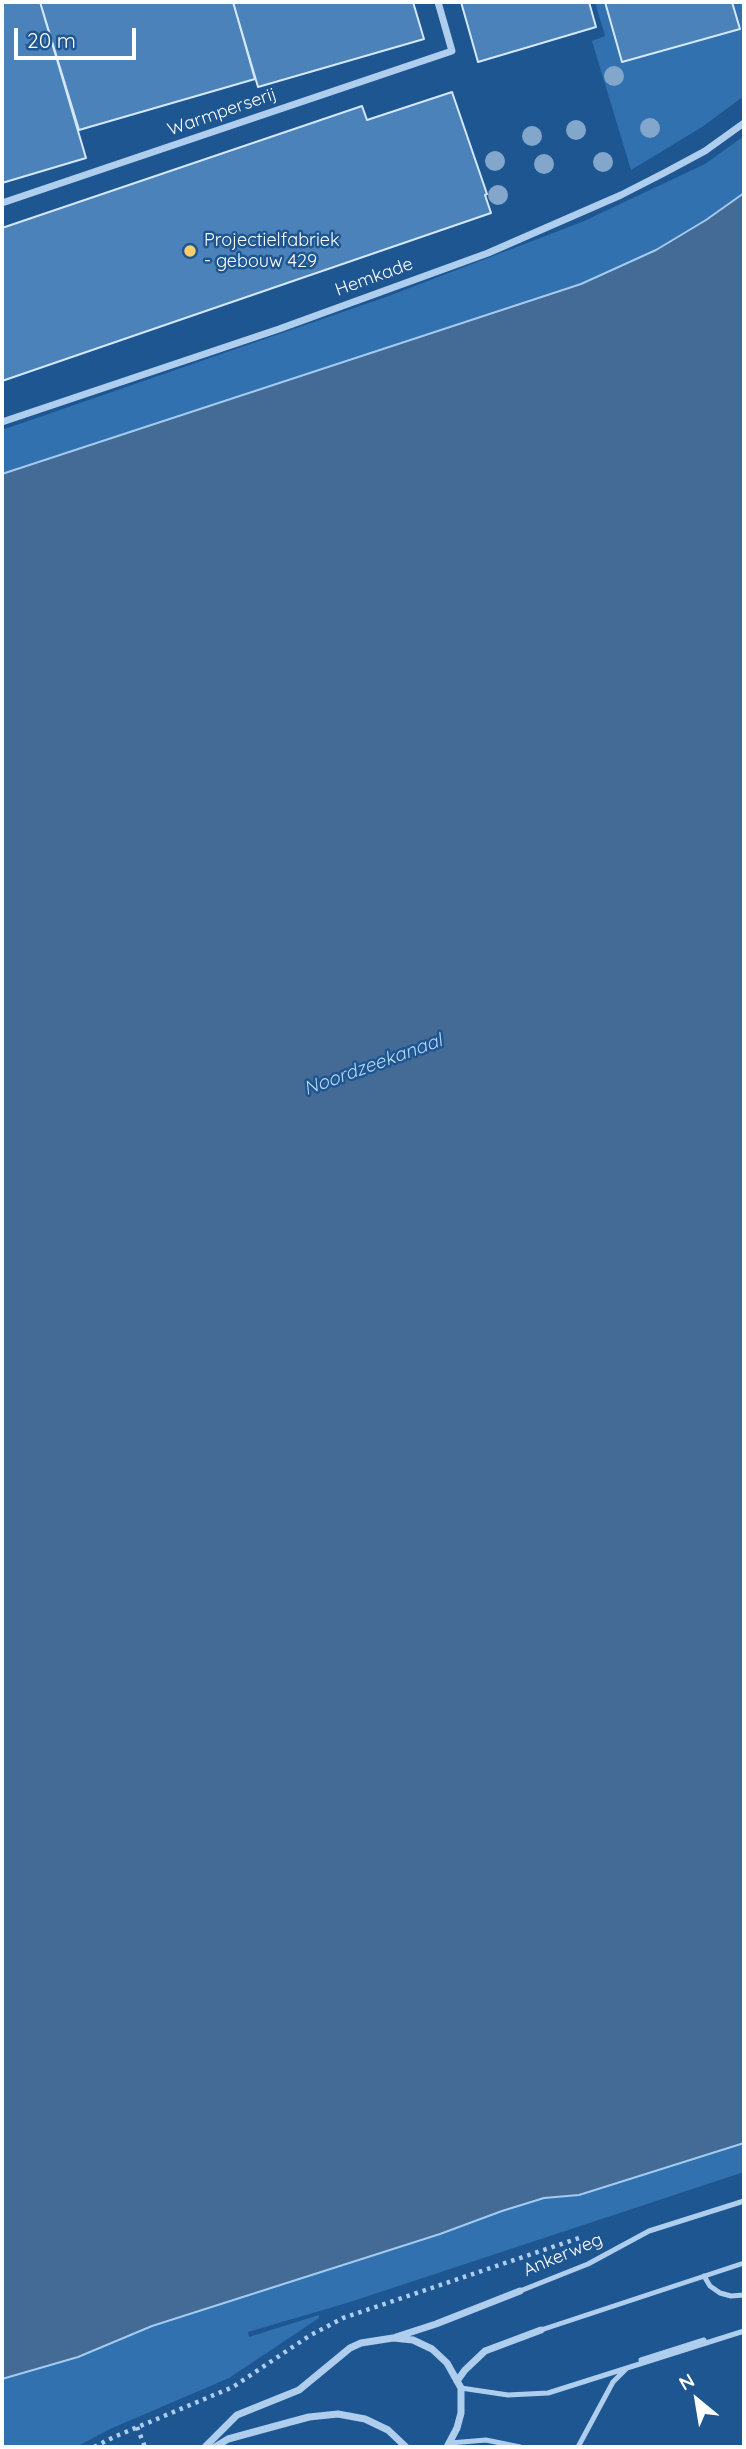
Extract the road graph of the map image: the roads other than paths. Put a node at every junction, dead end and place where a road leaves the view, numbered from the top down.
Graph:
1 (438, 2) edge
2 (743, 124) edge
3 (2, 204) edge
4 (2, 422) edge
5 (744, 2201) edge
6 (744, 2263) edge
7 (704, 2277) junction
8 (520, 2291) joint
9 (744, 2295) edge
10 (744, 2329) edge
11 (541, 2330) joint
12 (393, 2338) junction
13 (459, 2385) junction
14 (448, 2445) edge
15 (205, 2447) edge
16 (215, 2447) edge
17 (406, 2447) edge
18 (520, 2447) edge
19 (579, 2447) edge

1 - 3 street, Warmperserij
2 - 4 street, Hemkade
5 - 8 lane, Ankerweg
6 - 7 lane
7 - 9 lane
7 - 11 lane
8 - 12 street, Ankerweg
10 - 13 lane
10 - 19 lane
11 - 13 street
12 - 13 street, Ankerweg
12 - 15 street, Ankerweg
13 - 14 street
14 - 18 lane
16 - 17 street

